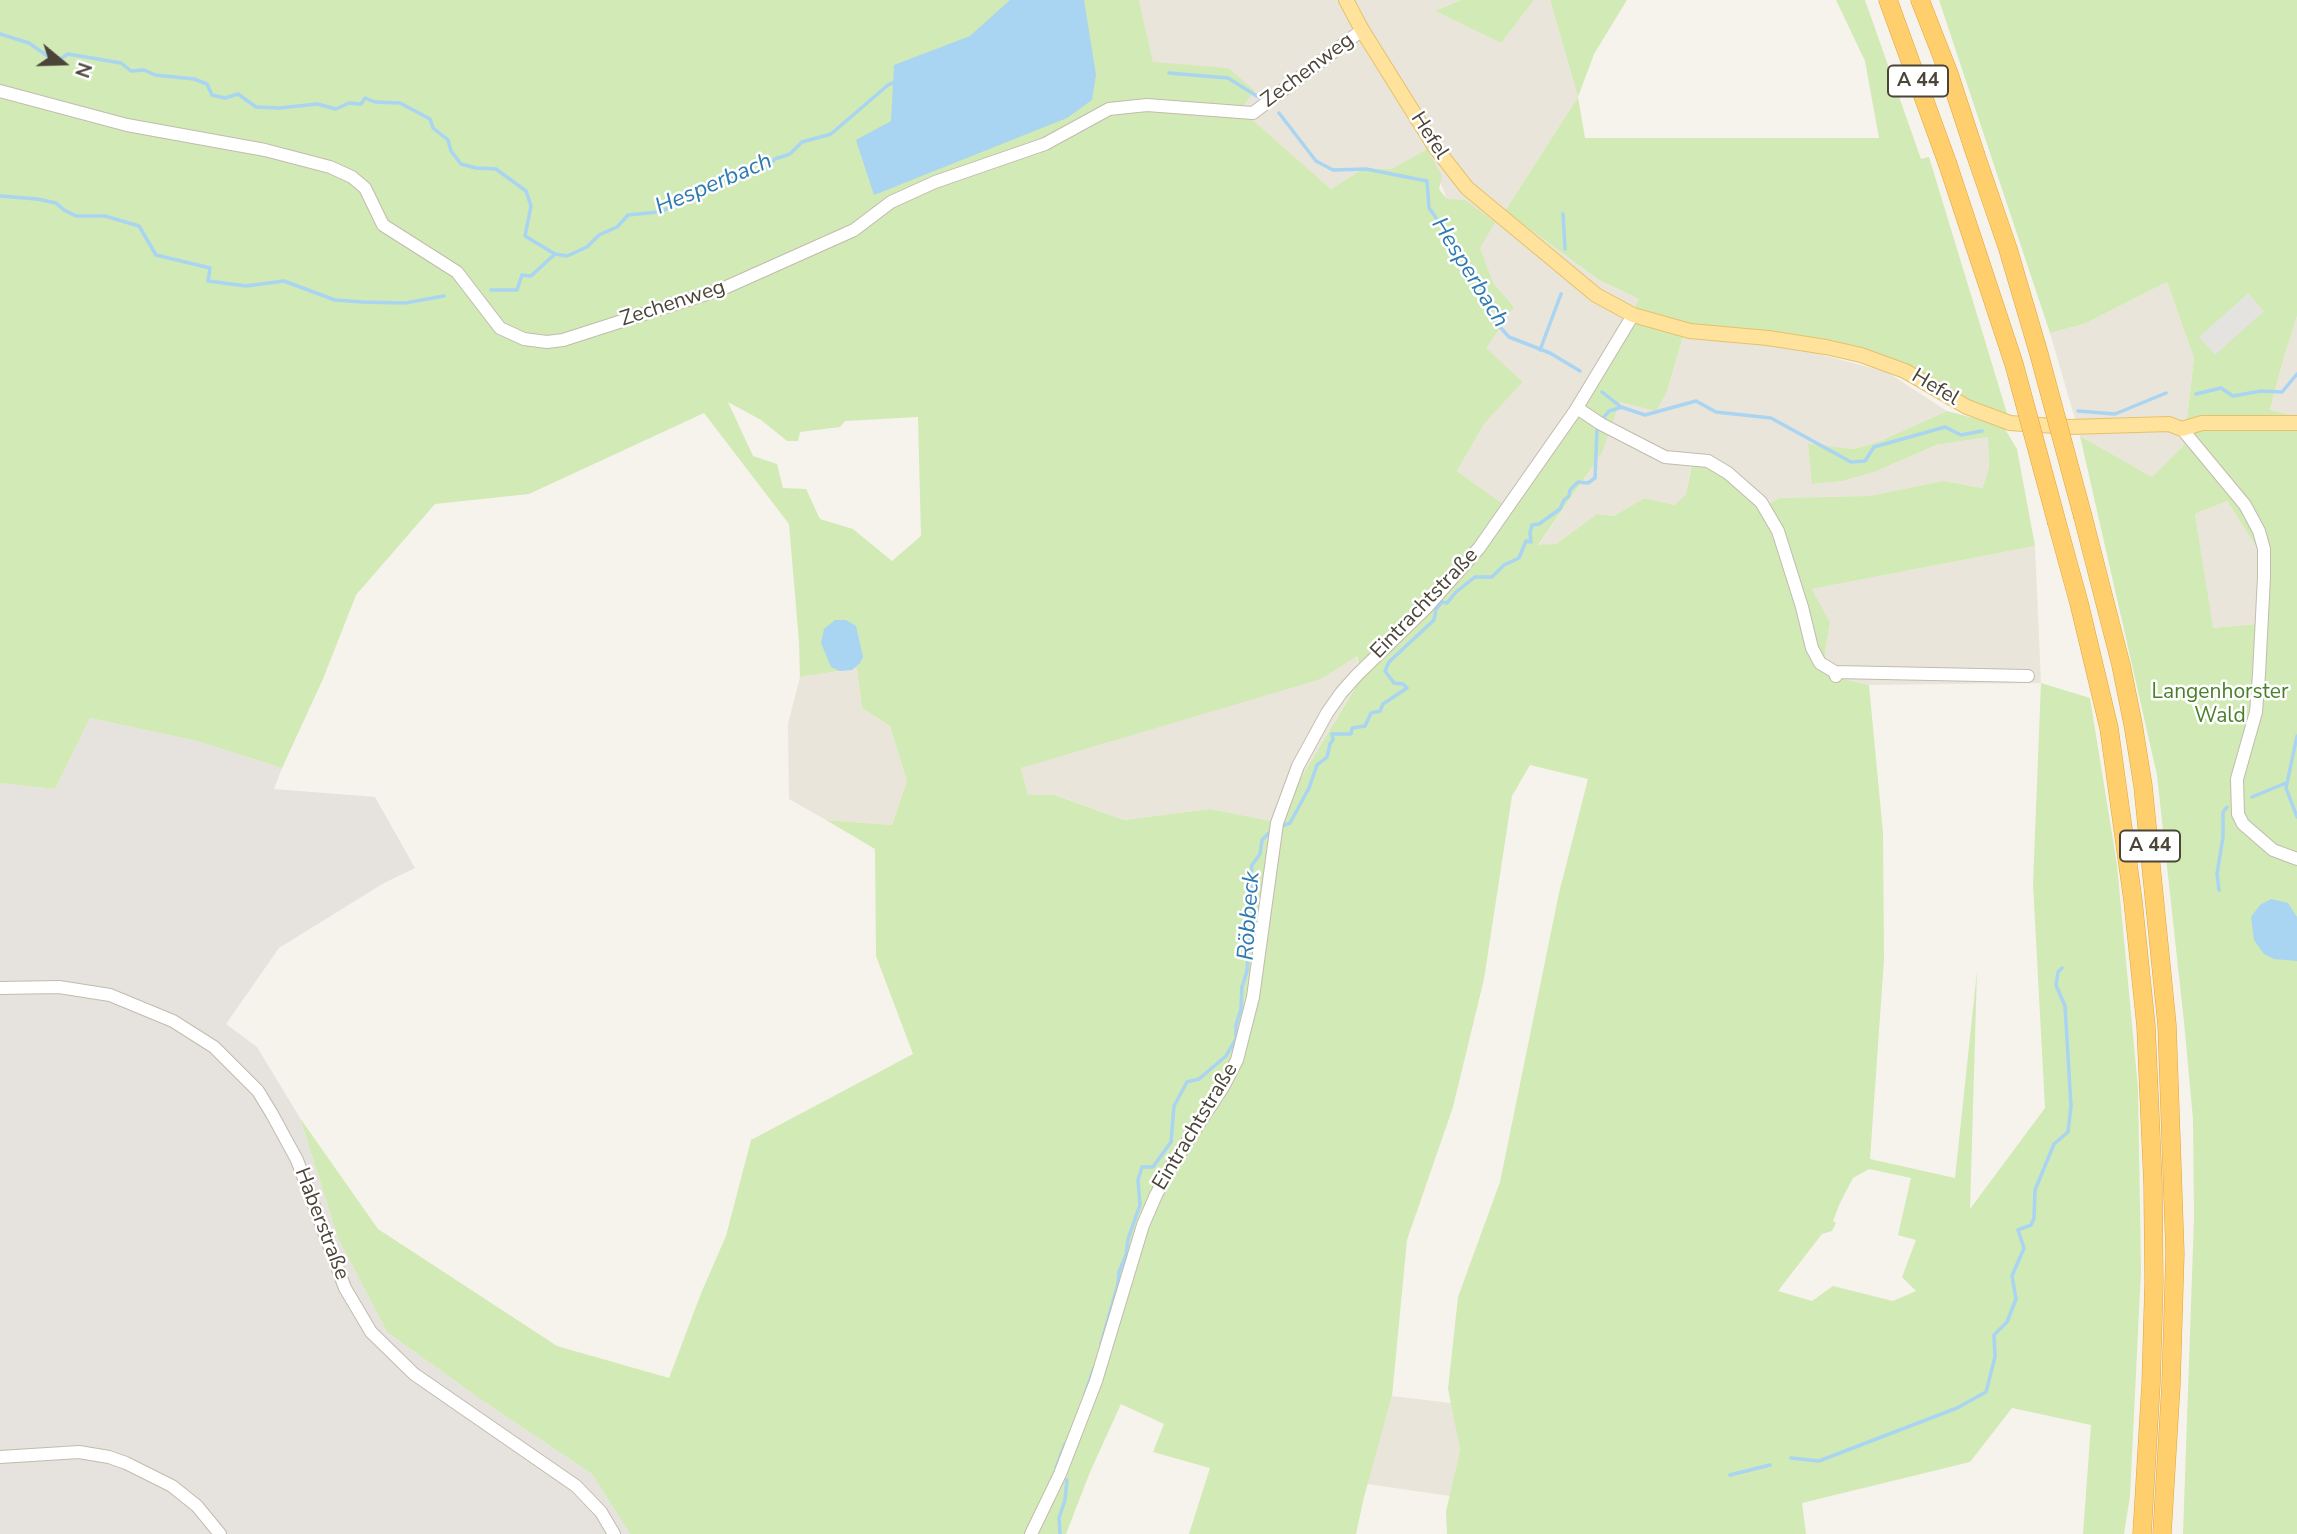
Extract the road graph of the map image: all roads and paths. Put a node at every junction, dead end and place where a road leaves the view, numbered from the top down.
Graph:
1 (1346, 0) edge
2 (1888, 0) edge
3 (1920, 0) edge
4 (1362, 30) junction
5 (0, 91) edge
6 (1633, 315) junction
7 (1577, 408) junction
8 (2297, 423) edge
9 (2182, 429) junction
10 (2028, 676) dead end
11 (2297, 859) edge
12 (0, 988) edge
13 (0, 1457) edge
14 (2166, 1485) junction
15 (2146, 1486) junction
16 (220, 1534) edge
17 (614, 1534) edge
18 (1031, 1534) edge
19 (2132, 1534) edge
20 (2142, 1534) edge
21 (2162, 1534) edge
22 (2171, 1534) edge

1 - 4 main road, Hefel
2 - 15 highway, A 44, bridge
3 - 14 highway, A 44, bridge
4 - 5 street, Zechenweg
4 - 6 main road, Hefel
6 - 7 street, Eintrachtstraße
6 - 9 main road, Hefel
7 - 10 street
7 - 18 street, Eintrachtstraße
8 - 9 main road, Hefel
9 - 11 street
12 - 17 street, Haberstraße
13 - 16 street
14 - 21 highway, A 44
14 - 22 highway
15 - 19 highway
15 - 20 highway, A 44

